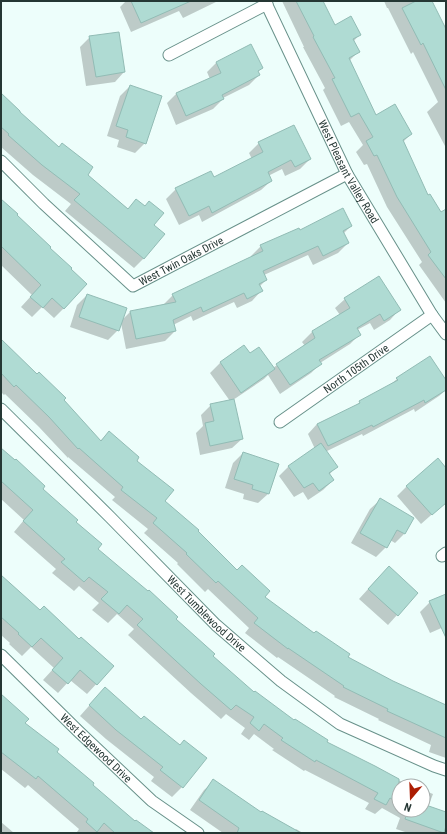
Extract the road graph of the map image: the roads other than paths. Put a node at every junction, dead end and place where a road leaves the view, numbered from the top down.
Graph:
1 (266, 3) edge
2 (169, 55) dead end
3 (1, 161) edge
4 (347, 174) junction
5 (432, 315) junction
6 (446, 334) edge
7 (1, 409) edge
8 (280, 422) dead end
9 (1, 655) edge
10 (446, 770) edge
11 (198, 833) edge

1 - 2 street
1 - 4 street, West Pleasant Valley Road
3 - 4 street, West Twin Oaks Drive
4 - 5 street, West Pleasant Valley Road
5 - 6 street, West Pleasant Valley Road
5 - 8 street, North 105th Drive
7 - 10 street, West Tumblewood Drive
9 - 11 street, West Edgewood Drive

